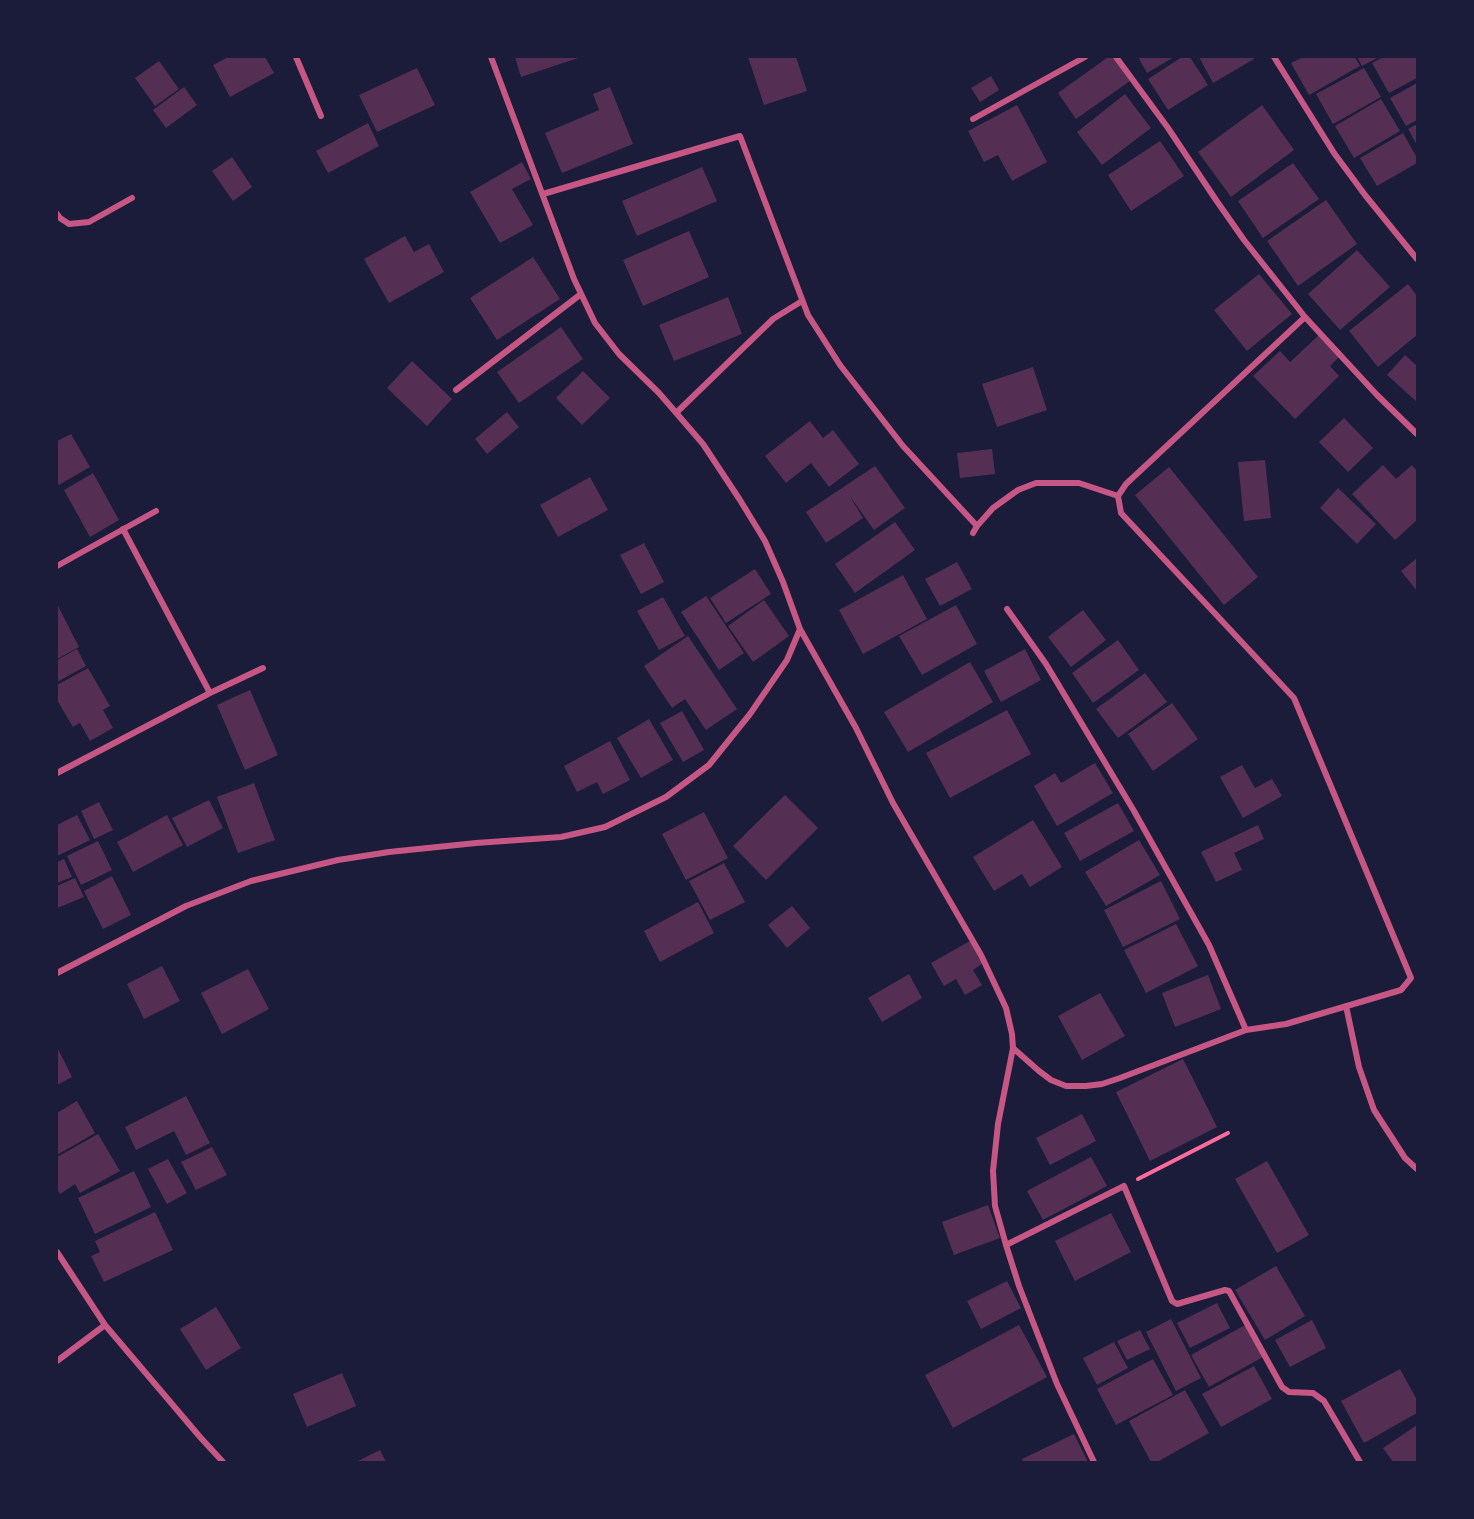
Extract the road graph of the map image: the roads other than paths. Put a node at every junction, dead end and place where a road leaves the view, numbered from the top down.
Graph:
1 (296, 57) edge
2 (491, 57) edge
3 (1084, 57) edge
4 (1116, 57) edge
5 (1274, 57) edge
6 (321, 116) dead end
7 (973, 118) dead end
8 (543, 194) junction
9 (132, 198) dead end
10 (57, 214) edge
11 (1417, 259) edge
12 (581, 294) junction
13 (802, 301) junction
14 (1305, 317) junction
15 (456, 390) dead end
16 (675, 413) junction
17 (1417, 434) edge
18 (1118, 496) junction
19 (156, 511) dead end
20 (977, 526) junction
21 (123, 529) junction
22 (973, 533) dead end
23 (57, 566) edge
24 (1007, 609) dead end
25 (800, 628) junction
26 (263, 668) dead end
27 (210, 693) junction
28 (57, 773) edge
29 (57, 973) edge
30 (1346, 1006) junction
31 (1246, 1030) junction
32 (1013, 1048) junction
33 (1417, 1169) edge
34 (1006, 1245) junction
35 (57, 1252) edge
36 (105, 1325) junction
37 (57, 1361) edge
38 (224, 1462) edge
39 (1094, 1462) edge
40 (1360, 1462) edge

1 - 6 street
2 - 8 street
3 - 7 street
4 - 14 street
5 - 11 street
8 - 12 street
8 - 13 street
9 - 10 street
12 - 15 street
12 - 16 street
13 - 16 street
13 - 20 street
14 - 17 street
14 - 18 street
16 - 25 street
18 - 20 street
18 - 30 street
19 - 21 street
20 - 22 street
21 - 23 street
21 - 27 street
24 - 31 street
25 - 29 street
25 - 32 street
26 - 27 street
27 - 28 street
30 - 31 street
30 - 33 street
31 - 32 street
32 - 34 street
34 - 39 street
34 - 40 street
35 - 36 street
36 - 37 street
36 - 38 street

